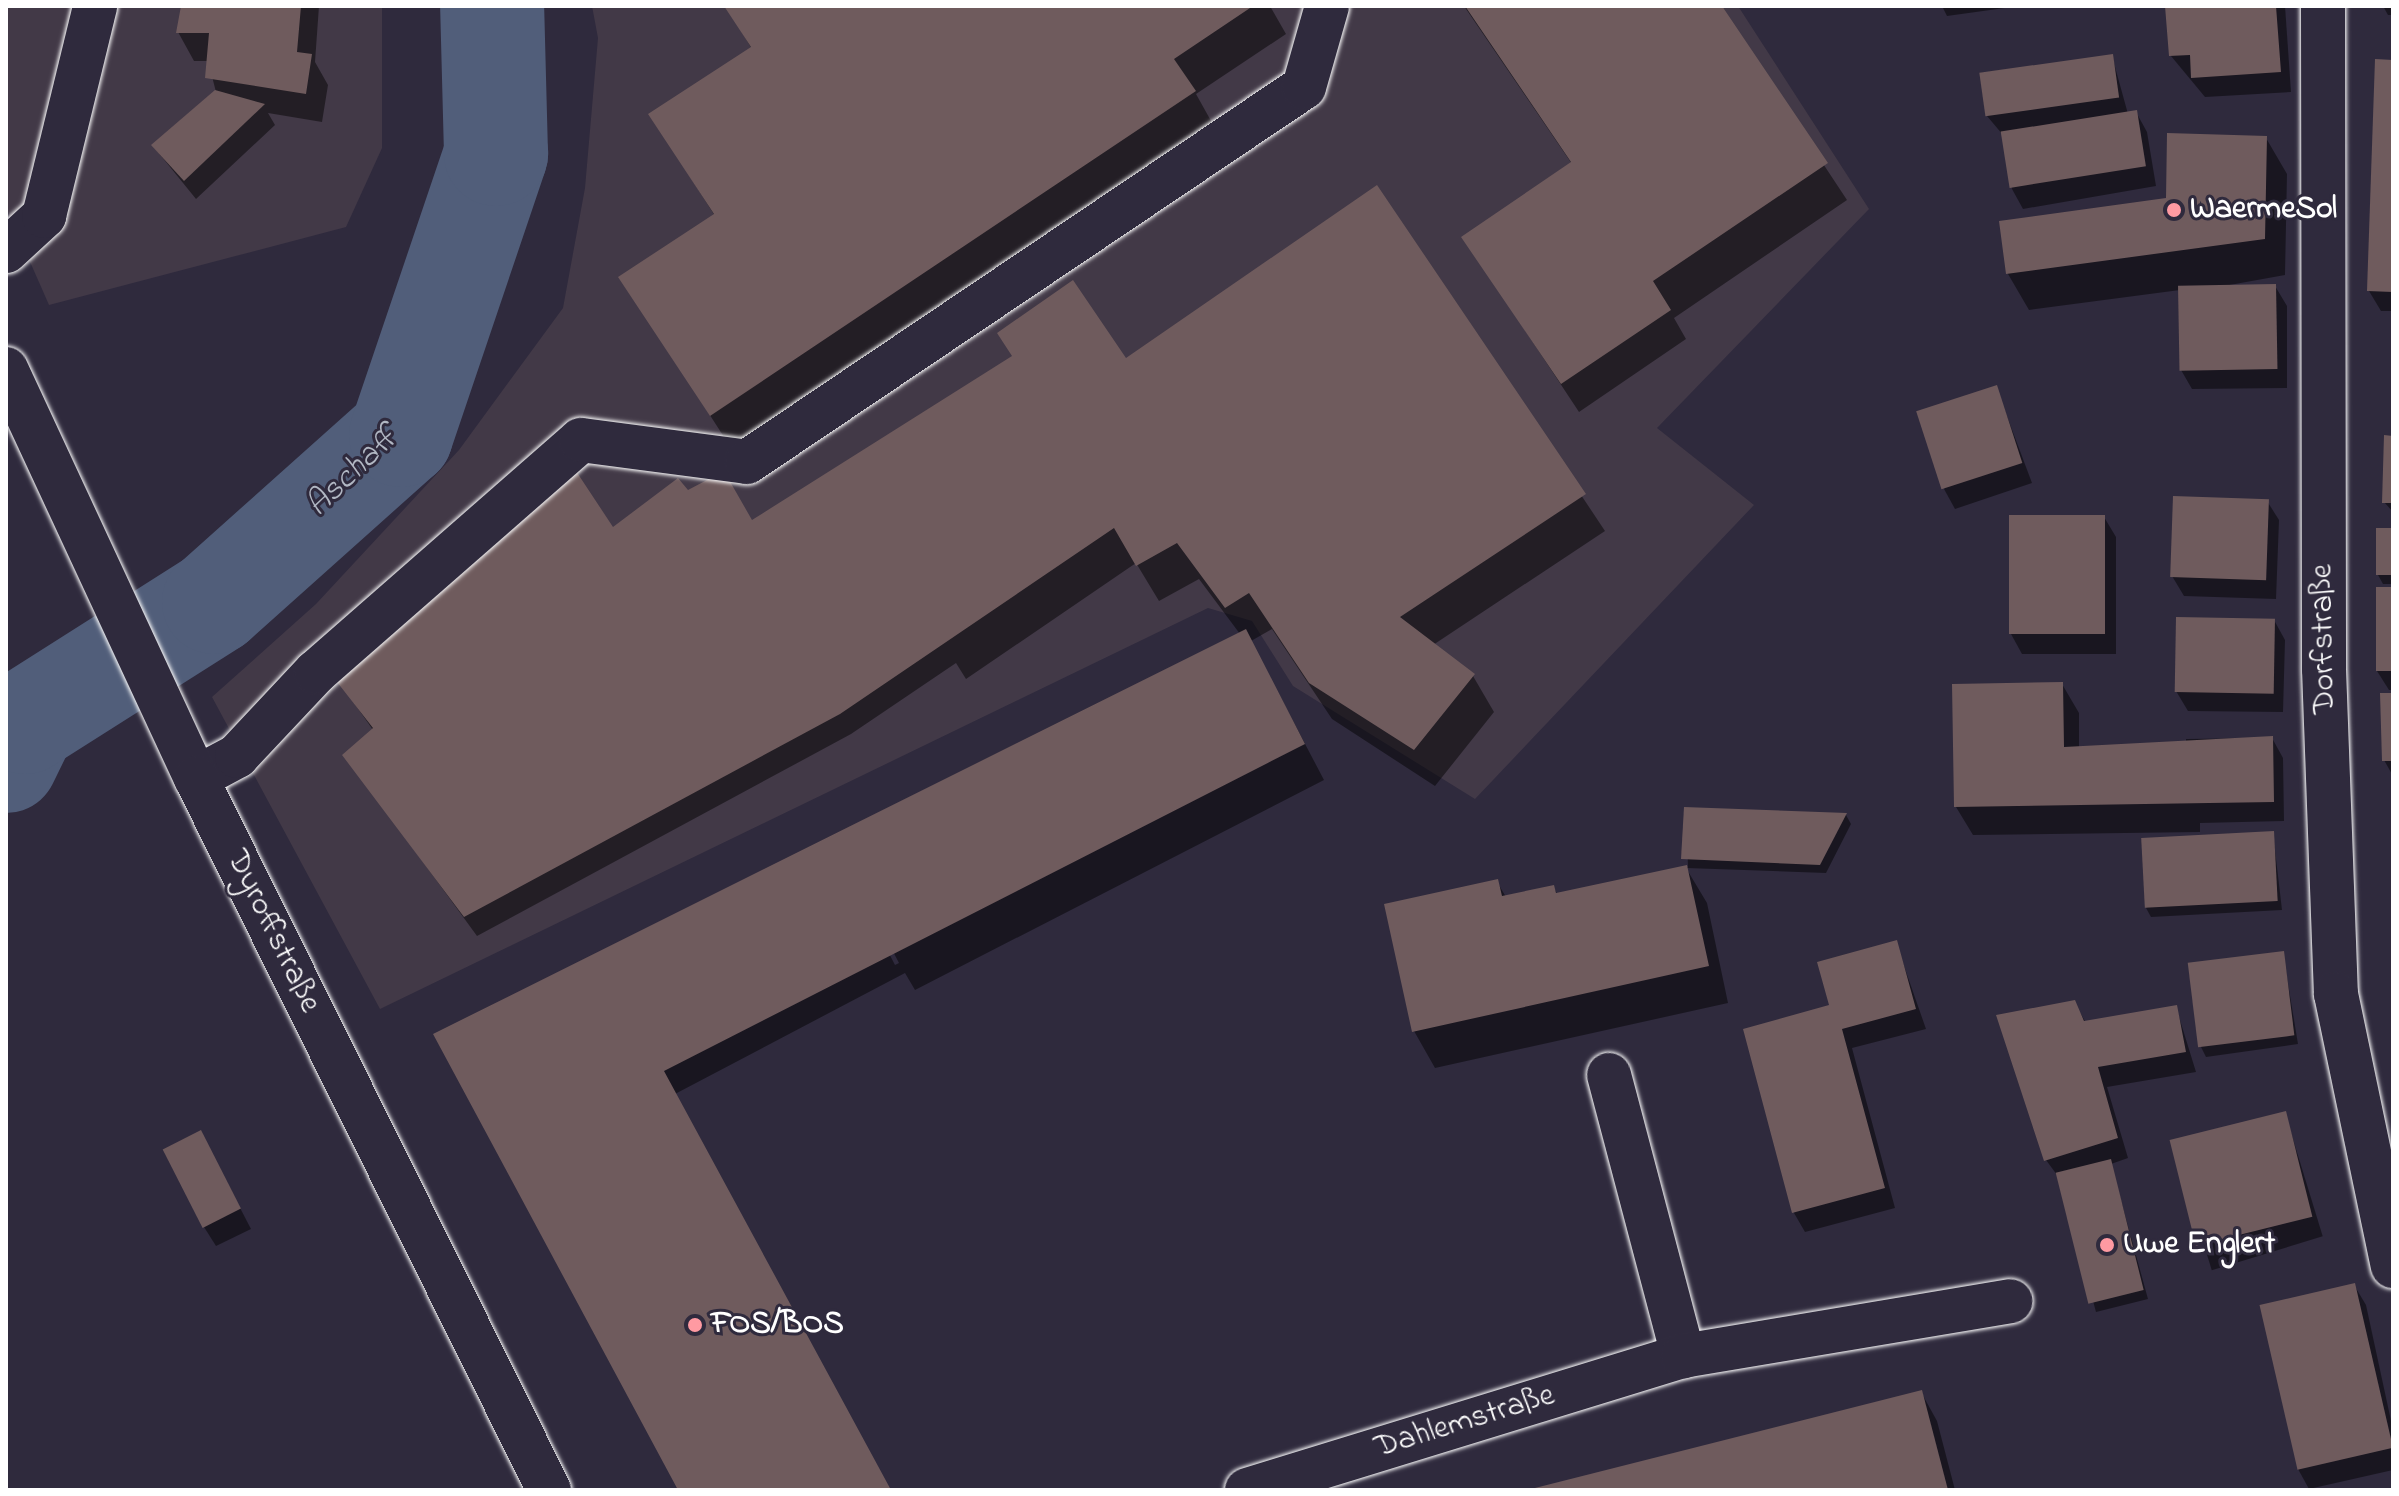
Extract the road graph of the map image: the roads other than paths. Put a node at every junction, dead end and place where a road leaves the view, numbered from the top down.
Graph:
1 (95, 6) edge
2 (1327, 6) edge
3 (2323, 6) edge
4 (6, 251) edge
5 (6, 369) edge
6 (196, 778) junction
7 (1609, 1075) dead end
8 (2393, 1266) edge
9 (2010, 1301) dead end
10 (1683, 1356) junction
11 (549, 1490) edge
12 (1247, 1490) edge

1 - 4 street
2 - 6 street
3 - 8 street, Dorfstraße
5 - 6 street, Dyroffstraße
6 - 11 street, Dyroffstraße
7 - 10 street
9 - 10 street, Dahlemstraße
10 - 12 street, Dahlemstraße

